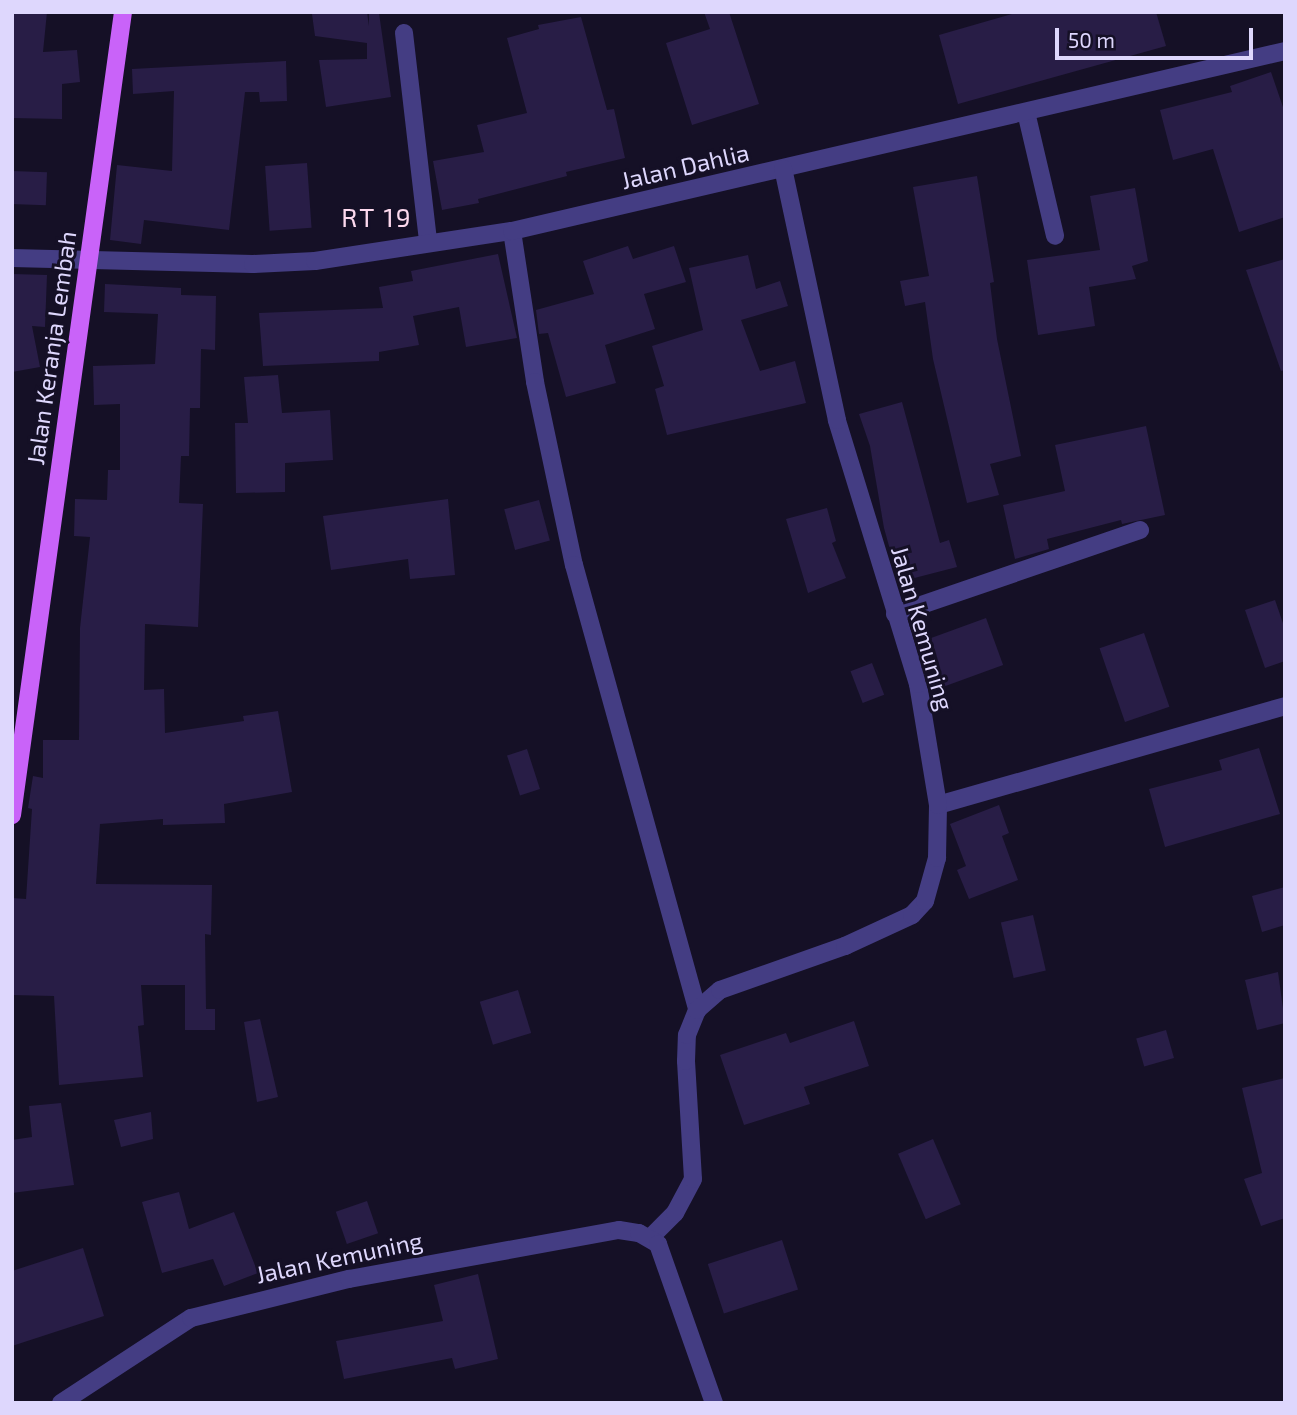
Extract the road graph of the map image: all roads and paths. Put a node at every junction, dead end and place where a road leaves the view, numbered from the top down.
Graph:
1 (123, 12) edge
2 (404, 33) dead end
3 (1285, 51) edge
4 (1026, 113) junction
5 (783, 169) junction
6 (512, 231) junction
7 (1055, 236) dead end
8 (428, 242) junction
9 (88, 257) junction
10 (12, 258) edge
11 (1140, 530) dead end
12 (895, 614) junction
13 (1285, 706) edge
14 (938, 805) junction
15 (12, 816) edge
16 (696, 1010) junction
17 (651, 1237) junction
18 (61, 1403) edge
19 (714, 1403) edge

1 - 9 main road, Jalan Keranja Lembah
2 - 8 street
3 - 4 street, Jalan Dahlia
4 - 5 street, Jalan Dahlia
4 - 7 street
5 - 6 street, Jalan Dahlia
5 - 12 street, Jalan Kemuning
6 - 8 street, Jalan Dahlia
6 - 16 street
8 - 9 street, Jalan Dahlia
9 - 10 street, Jalan Dahlia
9 - 15 main road, Jalan Keranja Lembah
11 - 12 street
12 - 14 street, Jalan Kemuning
13 - 14 street
14 - 16 street, Jalan Kemuning
16 - 17 street
17 - 18 street, Jalan Kemuning
17 - 19 street

